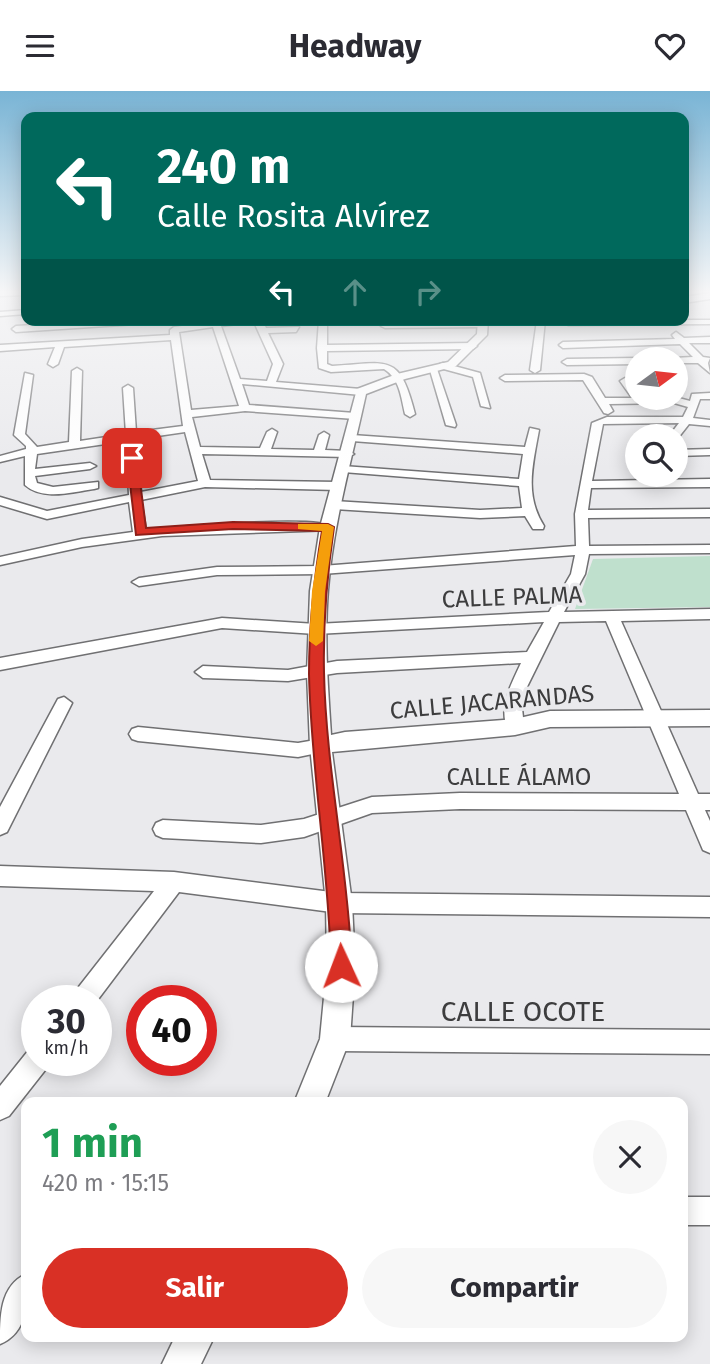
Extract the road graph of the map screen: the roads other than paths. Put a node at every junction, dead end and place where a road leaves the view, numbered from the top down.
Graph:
1 (58, 351) edge
2 (178, 351) edge
3 (225, 351) edge
4 (272, 351) edge
5 (321, 351) edge
6 (467, 351) edge
7 (537, 351) edge
8 (705, 360) edge
9 (625, 361) edge
10 (567, 362) dead end
11 (53, 364) dead end
12 (438, 368) junction
13 (535, 370) dead end
14 (710, 370) edge
15 (77, 371) dead end
16 (28, 375) dead end
17 (401, 376) junction
18 (505, 378) dead end
19 (235, 381) junction
20 (271, 383) junction
21 (128, 389) dead end
22 (361, 392) junction
23 (710, 396) edge
24 (688, 400) edge
25 (601, 401) junction
26 (625, 401) edge
27 (694, 401) junction
28 (486, 406) dead end
29 (244, 408) junction
30 (608, 411) dead end
31 (187, 414) junction
32 (410, 415) dead end
33 (355, 416) junction
34 (687, 420) junction
35 (710, 423) edge
36 (684, 424) edge
37 (451, 425) dead end
38 (189, 428) junction
39 (534, 430) dead end
40 (272, 432) dead end
41 (324, 435) dead end
42 (130, 438) junction
43 (74, 446) junction
44 (196, 450) junction
45 (32, 451) junction
46 (530, 451) junction
47 (710, 452) edge
48 (264, 453) junction
49 (318, 453) junction
50 (688, 453) edge
51 (0, 459) edge
52 (90, 465) dead end
53 (343, 470) junction
54 (29, 473) junction
55 (710, 482) edge
56 (205, 483) junction
57 (524, 483) junction
58 (94, 485) dead end
59 (586, 485) junction
60 (135, 498) junction
61 (0, 501) edge
62 (527, 512) junction
63 (710, 513) edge
64 (581, 514) junction
65 (538, 526) dead end
66 (328, 527) junction
67 (141, 532) junction
68 (710, 549) edge
69 (583, 550) junction
70 (0, 561) edge
71 (322, 570) junction
72 (139, 582) dead end
73 (710, 614) edge
74 (611, 616) junction
75 (555, 617) junction
76 (316, 629) junction
77 (532, 657) junction
78 (0, 664) edge
79 (203, 673) dead end
80 (317, 673) junction
81 (64, 703) dead end
82 (710, 718) edge
83 (657, 719) junction
84 (514, 727) junction
85 (138, 734) dead end
86 (321, 746) junction
87 (701, 802) edge
88 (330, 818) junction
89 (0, 827) edge
90 (163, 829) dead end
91 (710, 845) edge
92 (0, 876) edge
93 (174, 883) junction
94 (339, 903) junction
95 (710, 907) edge
96 (94, 985) edge
97 (335, 1039) junction
98 (710, 1042) edge
99 (24, 1076) edge
100 (311, 1097) edge
101 (0, 1107) edge
102 (688, 1211) edge
103 (710, 1211) edge
104 (21, 1296) edge
105 (0, 1328) edge
106 (192, 1342) edge
107 (181, 1364) edge

1 - 11 street
2 - 31 street
3 - 19 street
4 - 20 street
5 - 17 street
6 - 12 street
7 - 13 street
8 - 14 street
9 - 10 street
12 - 17 street
12 - 28 street
12 - 37 street
15 - 43 street
16 - 45 street
17 - 22 street
17 - 32 street
18 - 25 street
19 - 20 street
19 - 29 street
20 - 22 street
21 - 42 street
22 - 33 street
23 - 27 street
24 - 27 street
25 - 26 street
25 - 30 street
27 - 34 street
29 - 31 street
29 - 33 street
31 - 38 street
33 - 53 street
34 - 35 street
34 - 36 street
34 - 59 street
38 - 42 street
38 - 44 street
39 - 46 street
40 - 48 street
41 - 49 street
42 - 43 street
42 - 60 street
43 - 45 street
44 - 48 street
44 - 56 street
45 - 51 street
45 - 54 street
46 - 53 street
46 - 57 street
47 - 50 street
48 - 49 street
49 - 53 street
52 - 54 street
53 - 56 street
53 - 57 street
53 - 62 street
53 - 66 street
54 - 58 street
55 - 59 street
56 - 60 street
57 - 62 street
59 - 64 street
60 - 61 street
60 - 67 street
62 - 65 street
63 - 64 street
64 - 69 street
66 - 67 street
66 - 71 street
67 - 70 street
68 - 69 street
69 - 71 street
69 - 75 street
71 - 72 street
71 - 76 street
73 - 74 street, CALLE PALMA
74 - 75 street, CALLE PALMA
74 - 83 street
75 - 76 street, CALLE PALMA
75 - 77 street
76 - 78 street, CALLE PALMA
76 - 80 street
77 - 80 street
77 - 84 street
79 - 80 street
80 - 86 street
81 - 89 street
82 - 83 street, CALLE JACARANDAS
83 - 84 street, CALLE JACARANDAS
83 - 87 street
84 - 86 street, CALLE JACARANDAS
85 - 86 street
86 - 88 street
87 - 88 street, CALLE ÁLAMO
87 - 91 street
88 - 90 street, CALLE ÁLAMO
88 - 94 street
92 - 93 street
93 - 94 street
93 - 96 street
94 - 95 street
94 - 97 street
97 - 98 street, CALLE OCOTE
97 - 100 street
99 - 101 street
102 - 103 street
104 - 105 street
106 - 107 street

